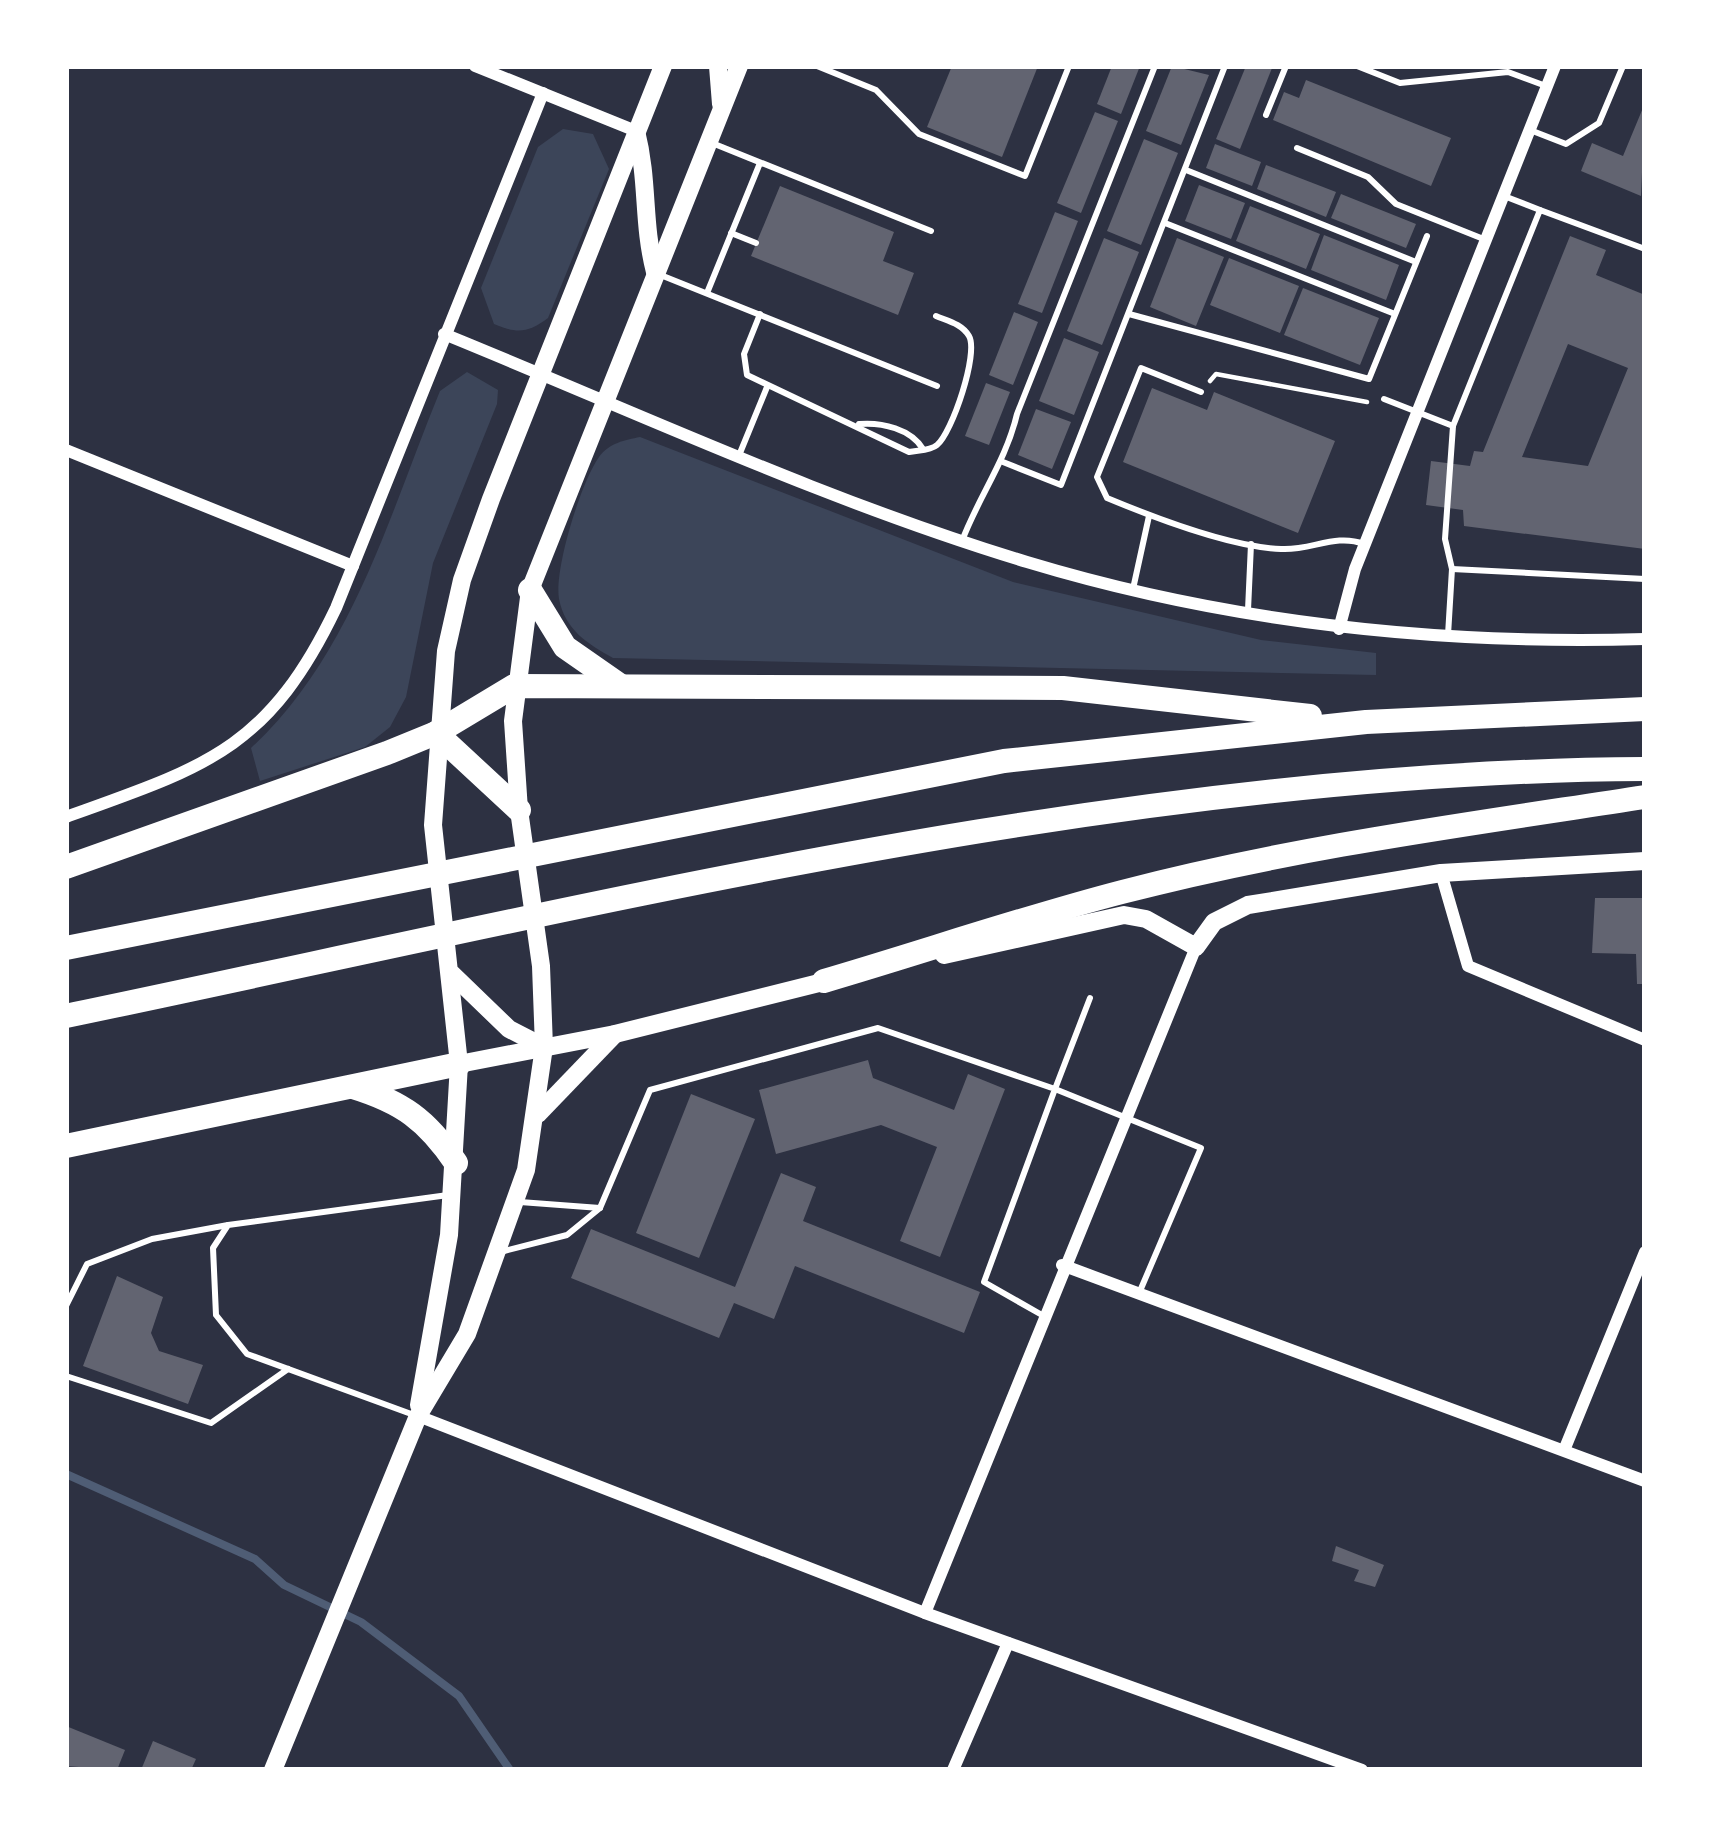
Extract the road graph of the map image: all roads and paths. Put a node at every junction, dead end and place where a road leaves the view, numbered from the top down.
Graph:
1 (476, 66) edge
2 (663, 66) edge
3 (718, 66) edge
4 (739, 66) edge
5 (817, 66) edge
6 (1069, 66) edge
7 (1156, 66) edge
8 (1225, 66) edge
9 (1286, 66) edge
10 (1358, 66) edge
11 (1555, 66) edge
12 (1623, 66) edge
13 (831, 69) edge
14 (1547, 86) junction
15 (543, 93) junction
16 (722, 109) junction
17 (1266, 115) dead end
18 (1530, 130) junction
19 (636, 131) junction
20 (709, 141) junction
21 (1297, 148) dead end
22 (760, 162) junction
23 (1186, 170) junction
24 (1503, 195) junction
25 (1540, 210) junction
26 (1166, 223) junction
27 (932, 231) dead end
28 (731, 233) junction
29 (1427, 236) dead end
30 (1486, 240) junction
31 (756, 243) dead end
32 (1645, 249) edge
33 (1416, 262) junction
34 (655, 272) junction
35 (707, 293) junction
36 (760, 314) junction
37 (1129, 314) junction
38 (1395, 314) junction
39 (936, 316) dead end
40 (444, 334) junction
41 (542, 374) junction
42 (937, 386) dead end
43 (766, 387) junction
44 (1201, 392) joint
45 (1384, 399) joint
46 (606, 400) junction
47 (1417, 412) junction
48 (859, 424) junction
49 (1453, 426) junction
50 (923, 449) junction
51 (66, 450) edge
52 (740, 453) junction
53 (1003, 462) junction
54 (1149, 515) junction
55 (962, 541) junction
56 (1251, 544) junction
57 (1364, 544) junction
58 (353, 566) junction
59 (1452, 568) junction
60 (1645, 579) edge
61 (1133, 589) junction
62 (530, 590) junction
63 (1247, 614) junction
64 (1339, 629) junction
65 (1448, 638) junction
66 (1645, 639) edge
67 (514, 686) junction
68 (621, 686) junction
69 (1645, 710) edge
70 (1366, 722) junction
71 (436, 733) junction
72 (1645, 769) edge
73 (1645, 797) edge
74 (519, 810) junction
75 (66, 817) edge
76 (1645, 861) edge
77 (66, 867) edge
78 (1441, 873) junction
79 (1196, 947) junction
80 (66, 948) edge
81 (452, 974) junction
82 (824, 982) junction
83 (1090, 998) dead end
84 (66, 1016) edge
85 (615, 1034) junction
86 (1645, 1040) edge
87 (544, 1047) junction
88 (459, 1064) junction
89 (350, 1086) junction
90 (1055, 1089) junction
91 (538, 1114) junction
92 (1125, 1116) junction
93 (66, 1146) edge
94 (456, 1163) junction
95 (453, 1194) junction
96 (516, 1202) junction
97 (600, 1208) junction
98 (228, 1225) junction
99 (500, 1252) junction
100 (1645, 1252) edge
101 (1062, 1265) junction
102 (1139, 1294) junction
103 (66, 1306) edge
104 (1042, 1315) junction
105 (289, 1370) junction
106 (66, 1376) edge
107 (418, 1416) junction
108 (1565, 1448) junction
109 (1645, 1480) edge
110 (925, 1612) junction
111 (1008, 1643) junction
112 (274, 1770) edge
113 (953, 1770) edge
114 (1362, 1770) edge

1 - 15 street
2 - 19 main road
3 - 16 main road
4 - 16 main road
5 - 13 lane
6 - 13 lane
7 - 53 lane
8 - 23 lane
9 - 17 lane
10 - 14 lane
11 - 14 street
12 - 18 lane
14 - 18 street
15 - 19 street
15 - 40 street
16 - 20 main road
18 - 24 street
19 - 34 main road
19 - 41 main road
20 - 22 lane
20 - 34 main road
21 - 30 lane
22 - 27 lane
22 - 28 lane
23 - 26 lane
23 - 33 lane
24 - 25 lane
24 - 30 street
25 - 32 lane
25 - 49 lane
26 - 37 lane
26 - 38 lane
28 - 31 lane
28 - 35 lane
29 - 33 lane
30 - 47 street
33 - 38 lane
34 - 35 lane
34 - 46 main road
35 - 36 lane
36 - 42 lane
36 - 43 lane
37 - 38 lane
37 - 53 lane
39 - 50 lane
40 - 41 street
40 - 58 street
41 - 46 street
41 - 71 main road
43 - 48 lane
43 - 52 lane
44 - 45 path
44 - 54 lane
45 - 47 lane
46 - 52 street
46 - 62 main road
47 - 49 lane
47 - 57 street
48 - 50 lane
48 - 50 lane
49 - 59 lane
51 - 58 street
52 - 55 street
53 - 55 lane
54 - 56 lane
54 - 61 lane
55 - 61 street
56 - 57 lane
56 - 63 lane
57 - 64 street
58 - 75 street
59 - 60 lane
59 - 65 lane
61 - 63 street
62 - 67 main road
62 - 68 highway
63 - 64 street
64 - 65 street
65 - 66 street
67 - 68 highway
67 - 71 highway
67 - 74 main road
68 - 70 highway
69 - 70 highway
70 - 80 highway
71 - 74 highway
71 - 77 highway
71 - 81 main road
72 - 84 highway
73 - 82 highway
74 - 87 main road
76 - 78 main road
78 - 79 main road
78 - 86 street
79 - 82 main road
79 - 92 street
81 - 87 main road
81 - 88 main road
82 - 85 main road
83 - 90 lane
85 - 87 main road
85 - 91 main road
87 - 88 main road
87 - 91 main road
88 - 89 highway
88 - 94 main road
89 - 93 highway
89 - 94 highway
90 - 92 lane
90 - 97 lane
90 - 104 lane
91 - 96 main road
92 - 101 street
92 - 102 lane
94 - 95 main road
95 - 98 lane
95 - 107 main road
96 - 97 lane
96 - 99 main road
97 - 99 lane
98 - 103 lane
98 - 105 lane
99 - 107 main road
100 - 108 street
101 - 102 street
101 - 104 street
102 - 108 street
104 - 110 street
105 - 106 lane
105 - 107 lane
107 - 110 street
107 - 112 main road
108 - 109 street
110 - 111 street
111 - 113 street
111 - 114 street

